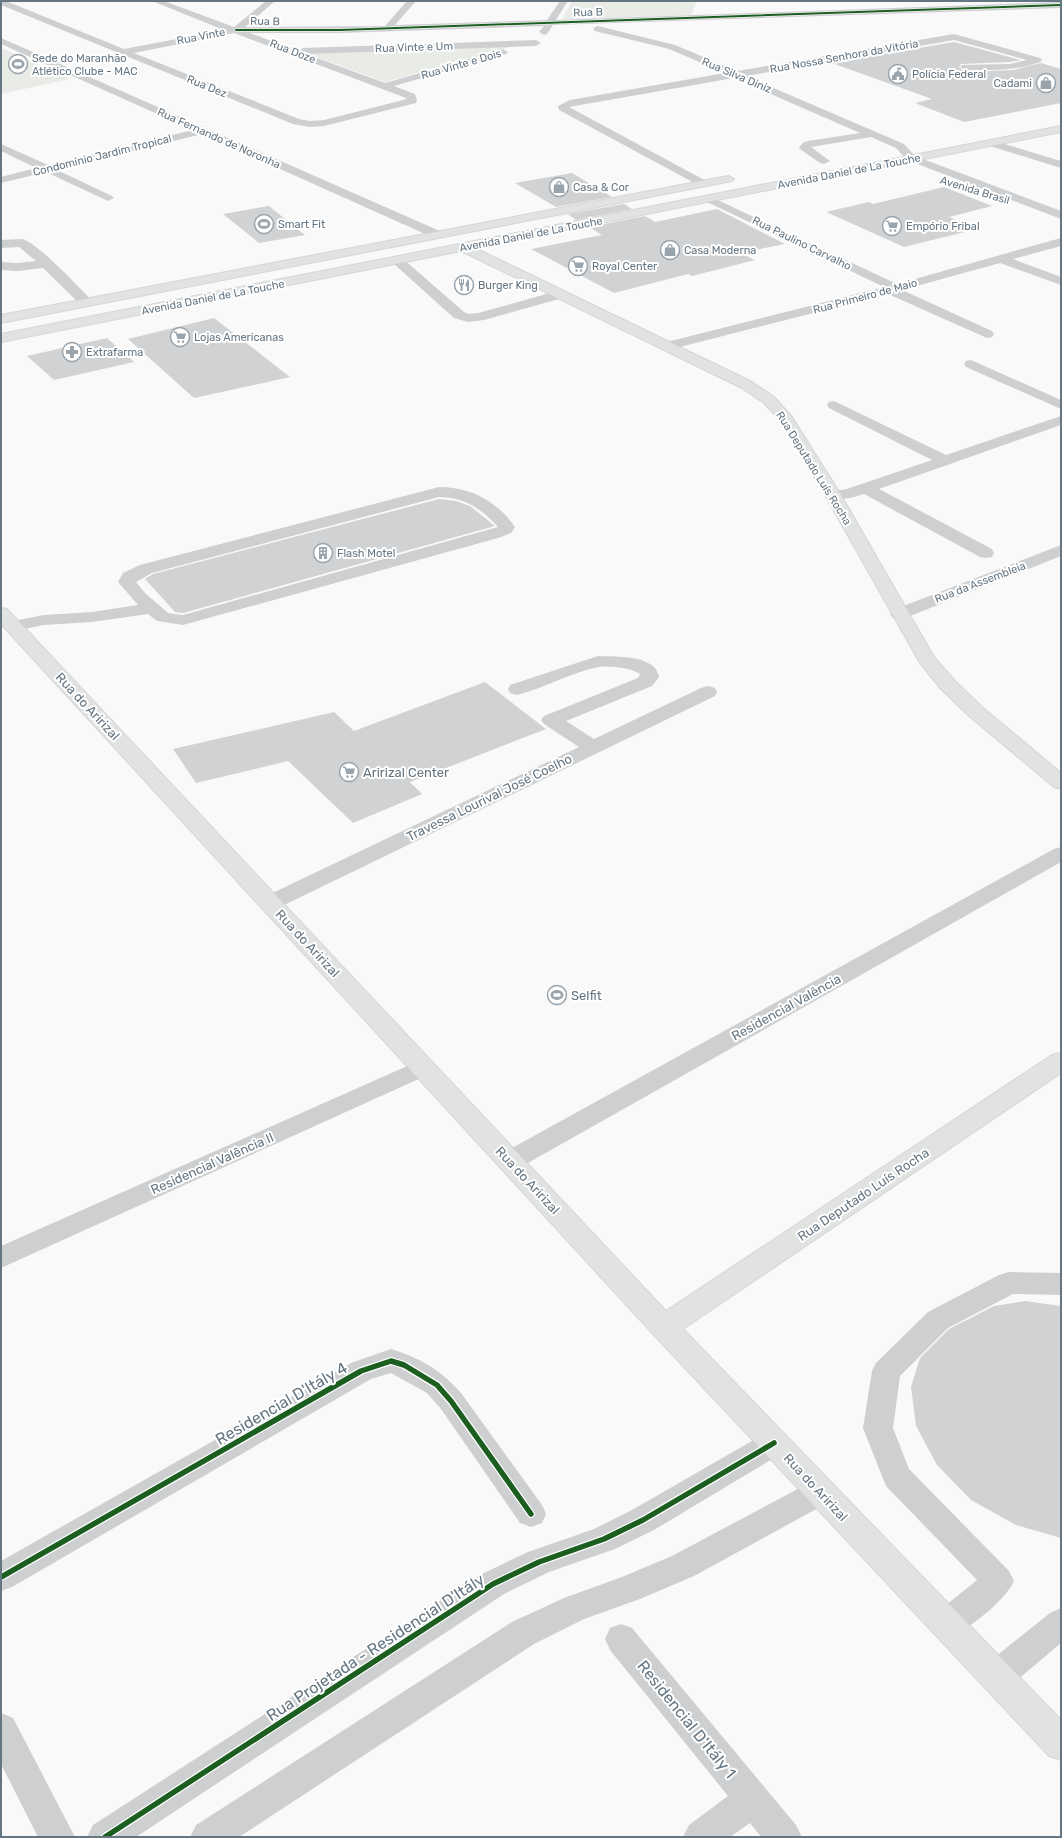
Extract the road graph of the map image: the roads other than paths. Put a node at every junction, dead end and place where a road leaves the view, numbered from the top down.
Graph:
1 (156, 1) edge
2 (271, 1) edge
3 (412, 1) edge
4 (564, 1) edge
5 (853, 1) edge
6 (1, 2) edge
7 (1061, 5) edge
8 (703, 6) dead end
9 (850, 12) junction
10 (698, 17) junction
11 (599, 20) junction
12 (551, 22) junction
13 (584, 26) junction
14 (388, 28) junction
15 (236, 30) junction
16 (570, 31) dead end
17 (550, 38) dead end
18 (1, 41) edge
19 (536, 43) junction
20 (292, 51) junction
21 (122, 52) junction
22 (965, 67) dead end
23 (737, 75) junction
24 (385, 86) junction
25 (408, 94) joint
26 (1061, 129) edge
27 (202, 131) junction
28 (872, 134) junction
29 (991, 142) junction
30 (915, 143) dead end
31 (900, 146) junction
32 (1, 147) edge
33 (911, 158) junction
34 (828, 160) joint
35 (888, 163) junction
36 (810, 164) dead end
37 (1061, 165) edge
38 (47, 168) junction
39 (743, 176) dead end
40 (1, 180) edge
41 (704, 184) junction
42 (108, 198) dead end
43 (709, 199) junction
44 (1061, 216) edge
45 (438, 235) junction
46 (1061, 242) edge
47 (1, 244) edge
48 (465, 247) junction
49 (1001, 259) junction
50 (398, 260) junction
51 (46, 264) junction
52 (1, 266) edge
53 (1061, 282) edge
54 (892, 289) junction
55 (561, 294) junction
56 (86, 302) junction
57 (1, 318) edge
58 (987, 334) dead end
59 (1, 338) edge
60 (668, 346) junction
61 (971, 364) dead end
62 (834, 405) dead end
63 (1061, 405) edge
64 (1061, 420) edge
65 (944, 460) junction
66 (865, 488) junction
67 (833, 495) junction
68 (1061, 550) edge
69 (986, 553) dead end
70 (146, 603) junction
71 (899, 614) junction
72 (6, 618) edge
73 (517, 689) dead end
74 (708, 692) dead end
75 (593, 747) junction
76 (1061, 783) edge
77 (1061, 853) edge
78 (270, 903) junction
79 (1061, 1061) edge
80 (423, 1067) junction
81 (510, 1161) junction
82 (1, 1258) edge
83 (1061, 1284) edge
84 (664, 1327) junction
85 (774, 1443) junction
86 (820, 1492) junction
87 (531, 1514) dead end
88 (1, 1577) edge
89 (1061, 1623) edge
90 (946, 1624) junction
91 (621, 1638) dead end
92 (997, 1676) junction
93 (1, 1730) edge
94 (1061, 1744) edge
95 (753, 1799) junction
96 (57, 1837) edge
97 (105, 1837) edge
98 (208, 1837) edge
99 (701, 1837) edge
100 (784, 1837) edge

1 - 15 street, Rua Doze
2 - 15 street, Rua Vinte
3 - 14 street
4 - 12 street
5 - 9 street
6 - 21 street, Rua Dez
7 - 9 street, Rua B
8 - 10 street
9 - 10 street, Rua B
10 - 11 street, Rua B
11 - 12 street, Rua B
11 - 13 street
12 - 13 street, Rua Silva Diniz
12 - 14 street, Rua B
12 - 19 street
13 - 16 street
13 - 23 street, Rua Silva Diniz
14 - 15 street, Rua B
15 - 20 street, Rua Doze
15 - 21 street, Rua Vinte
17 - 19 street, Rua Vinte e Dois
18 - 27 street, Rua Fernando de Noronha
19 - 20 street, Rua Vinte e Um
19 - 24 street, Rua Vinte e Dois
20 - 24 street, Rua Doze
21 - 25 street, Rua Dez
22 - 23 street, Rua Nossa Senhora da Vitória
23 - 28 street, Rua Silva Diniz
23 - 41 street, Rua Nossa Senhora da Vitória
24 - 25 street, Rua Doze
26 - 29 main road, Avenida Daniel de La Touche
27 - 38 street, Condomínio Jardim Tropical
27 - 45 street, Rua Fernando de Noronha
28 - 31 street, Rua Silva Diniz
28 - 34 street
29 - 33 main road, Avenida Daniel de La Touche
29 - 37 street
30 - 31 main road, Avenida Daniel de La Touche
31 - 33 street, Rua Silva Diniz
31 - 33 main road, Avenida Daniel de La Touche
32 - 38 street
33 - 35 main road, Avenida Daniel de La Touche
33 - 44 street, Avenida Brasil
34 - 36 main road, Avenida Daniel de La Touche
35 - 43 main road, Avenida Daniel de La Touche
35 - 44 street, Avenida Brasil
38 - 40 street, Condomínio Jardim Tropical
38 - 42 street
39 - 41 main road, Avenida Daniel de La Touche
41 - 45 main road, Avenida Daniel de La Touche
43 - 48 main road, Avenida Daniel de La Touche
43 - 54 street, Rua Paulino Carvalho
45 - 48 main road, Rua Deputado Luís Rocha
45 - 56 main road, Avenida Daniel de La Touche
46 - 49 street, Rua Primeiro de Maio
47 - 51 street
48 - 50 main road, Avenida Daniel de La Touche
48 - 55 main road, Rua Deputado Luís Rocha
49 - 53 street
49 - 54 street, Rua Primeiro de Maio
50 - 55 street
50 - 59 main road, Avenida Daniel de La Touche
51 - 52 street
51 - 56 street
54 - 58 street, Rua Paulino Carvalho
54 - 60 street, Rua Primeiro de Maio
55 - 60 main road, Rua Deputado Luís Rocha
56 - 57 main road, Avenida Daniel de La Touche
60 - 67 main road, Rua Deputado Luís Rocha
61 - 63 street
62 - 65 street
64 - 65 street
65 - 66 street
66 - 67 street
66 - 69 street
67 - 71 main road, Rua Deputado Luís Rocha
68 - 71 street, Rua da Assembleia
70 - 70 street
70 - 72 street
71 - 76 main road, Rua Deputado Luís Rocha
72 - 78 main road, Rua do Aririzal
73 - 75 street
74 - 75 street, Travessa Lourival José Coelho
75 - 78 street, Travessa Lourival José Coelho
77 - 81 street, Residencial Valência
78 - 80 main road, Rua do Aririzal
79 - 84 main road, Rua Deputado Luís Rocha
80 - 81 main road, Rua do Aririzal
80 - 82 street, Residencial Valência II
81 - 84 main road, Rua do Aririzal
83 - 90 street
84 - 85 main road, Rua do Aririzal
85 - 86 main road, Rua do Aririzal
85 - 97 street, Rua Projetada - Residencial D'Itály
86 - 90 main road, Rua do Aririzal
86 - 98 street
87 - 88 street, Residencial D'Itály 4
89 - 92 street
90 - 92 main road, Rua do Aririzal
91 - 95 street, Residencial D'Itály 1
92 - 94 main road, Rua do Aririzal
93 - 96 street
95 - 99 street
95 - 100 street, Residencial D'Itály 1

